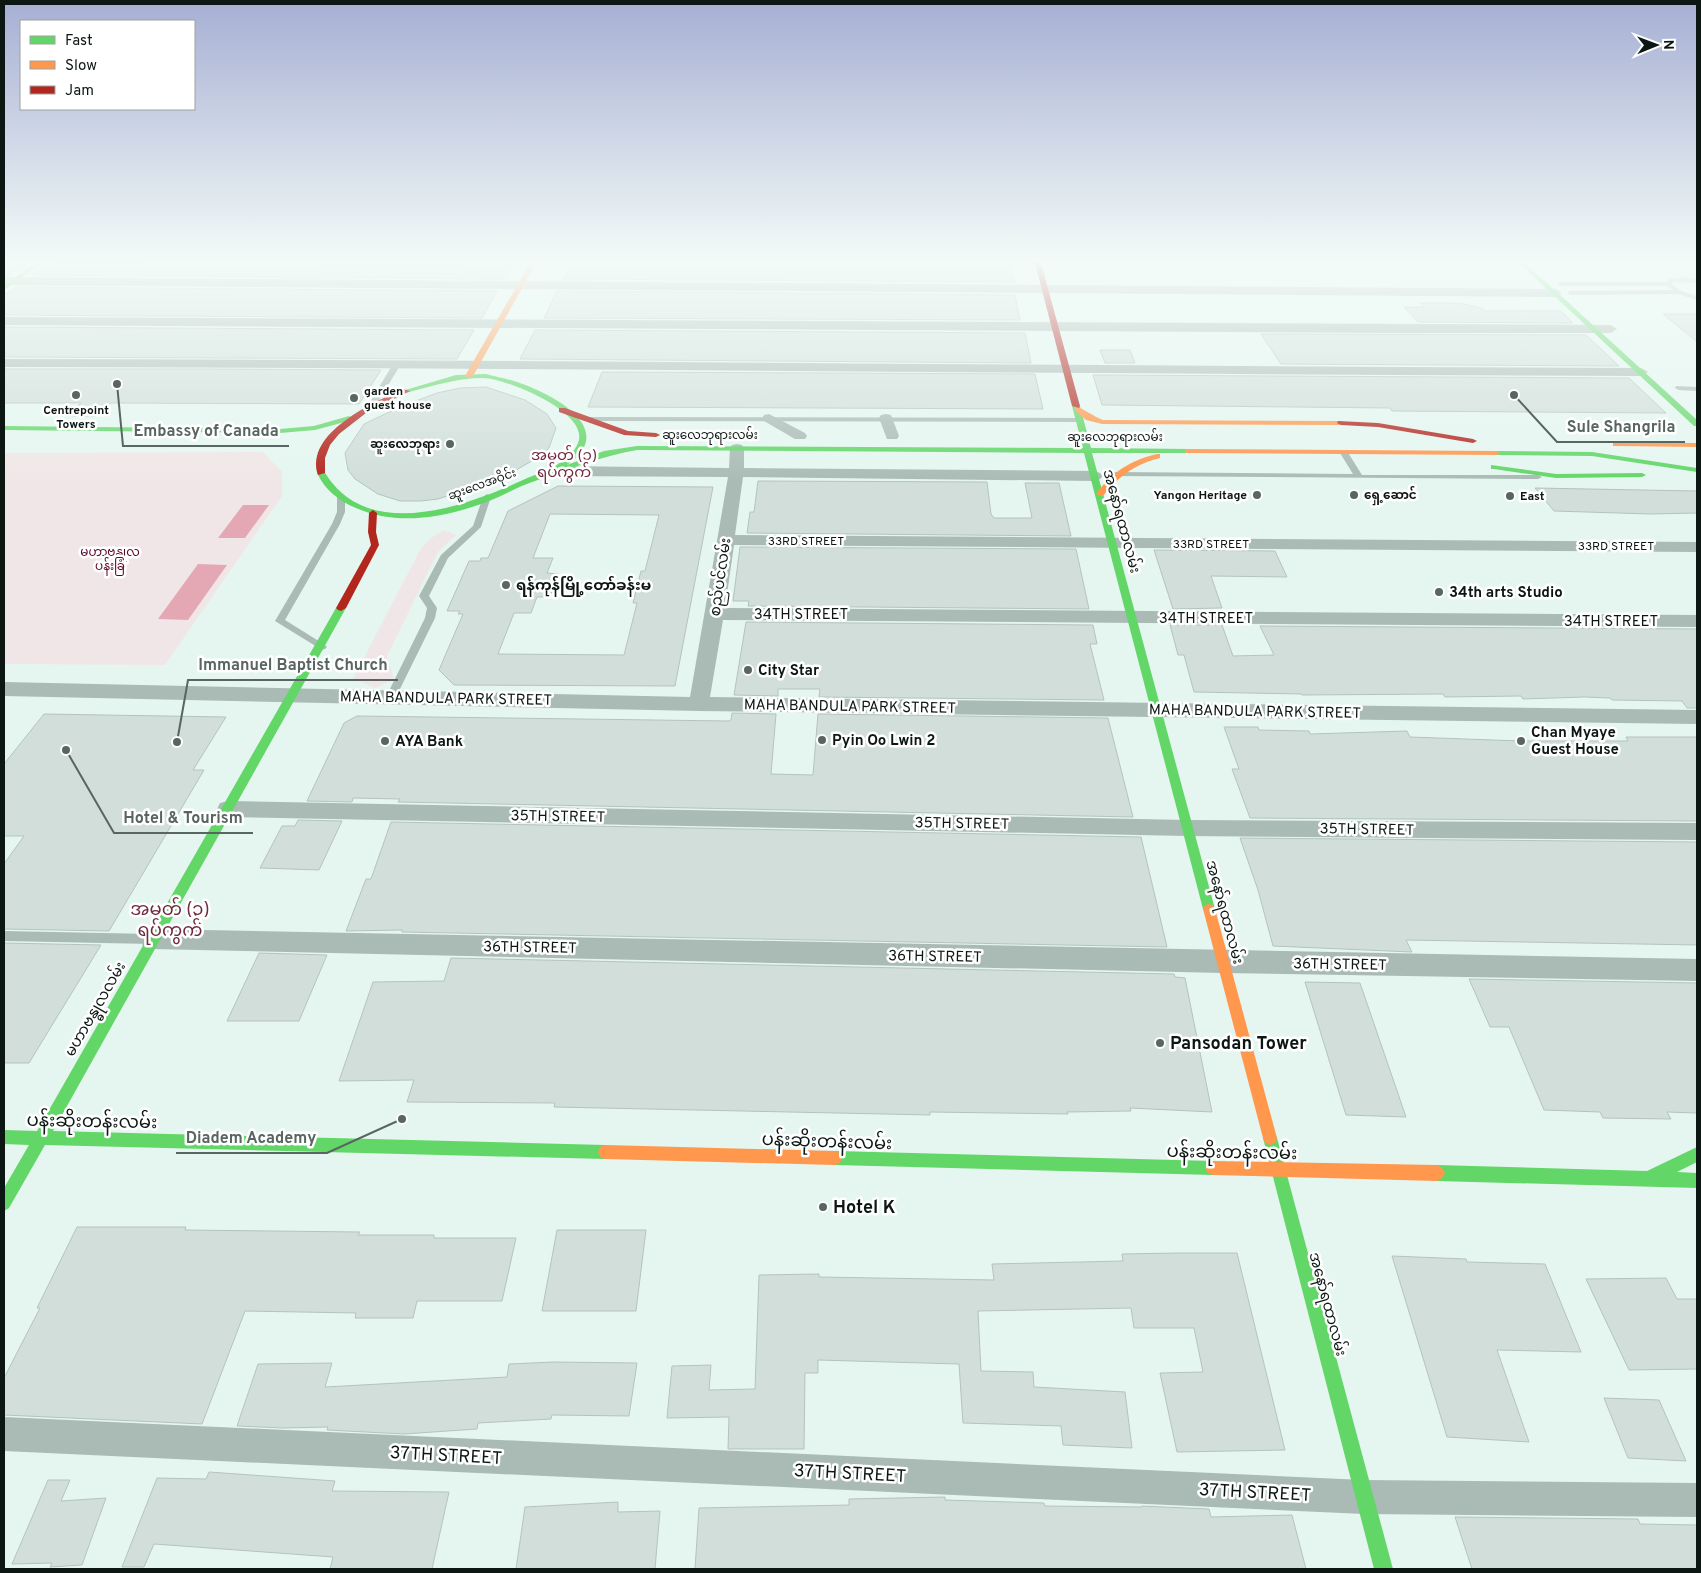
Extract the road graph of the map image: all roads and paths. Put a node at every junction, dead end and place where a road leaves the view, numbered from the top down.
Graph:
1 (490, 336) edge
2 (1058, 336) edge
3 (1602, 336) edge
4 (497, 360) junction
5 (4, 363) edge
6 (402, 364) junction
7 (522, 364) junction
8 (1067, 370) junction
9 (466, 372) junction
10 (1641, 372) junction
11 (486, 376) junction
12 (1675, 385) dead end
13 (1694, 394) edge
14 (545, 398) junction
15 (371, 407) junction
16 (562, 410) junction
17 (360, 413) junction
18 (1079, 415) junction
19 (770, 418) junction
20 (886, 418) junction
21 (586, 419) junction
22 (1689, 421) edge
23 (4, 428) edge
24 (1664, 432) dead end
25 (666, 435) dead end
26 (771, 436) dead end
27 (805, 436) joint
28 (892, 436) dead end
29 (1182, 439) dead end
30 (1476, 442) junction
31 (1630, 444) junction
32 (1697, 445) edge
33 (738, 448) junction
34 (1088, 451) junction
35 (1186, 451) junction
36 (308, 454) dead end
37 (1344, 454) junction
38 (1436, 454) junction
39 (320, 465) junction
40 (1697, 470) edge
41 (559, 471) junction
42 (736, 473) junction
43 (1114, 474) junction
44 (1094, 476) junction
45 (1556, 476) junction
46 (1697, 476) edge
47 (1359, 477) junction
48 (537, 478) junction
49 (1100, 494) junction
50 (341, 497) junction
51 (487, 497) junction
52 (373, 514) junction
53 (725, 540) junction
54 (1112, 543) junction
55 (1697, 547) edge
56 (715, 614) junction
57 (1132, 618) junction
58 (1697, 621) edge
59 (322, 647) junction
60 (4, 689) edge
61 (295, 694) junction
62 (391, 697) junction
63 (699, 704) junction
64 (1156, 710) junction
65 (1697, 717) edge
66 (236, 809) junction
67 (1188, 828) junction
68 (1697, 832) edge
69 (4, 936) edge
70 (162, 939) junction
71 (1223, 962) junction
72 (1697, 970) edge
73 (4, 1137) edge
74 (39, 1138) junction
75 (1697, 1154) edge
76 (1277, 1170) junction
77 (1650, 1178) junction
78 (1697, 1180) edge
79 (1681, 1191) dead end
80 (4, 1203) edge
81 (4, 1434) edge
82 (1364, 1497) junction
83 (1697, 1500) edge
84 (1384, 1569) edge

1 - 9 main road
2 - 8 main road, အနော်ရထာလမ်း
3 - 10 main road
4 - 7 street
4 - 9 street
4 - 11 main road
5 - 6 street
6 - 9 street
6 - 9 street
6 - 15 lane
7 - 8 street
7 - 14 main road
8 - 10 street
8 - 18 main road, အနော်ရထာလမ်း
9 - 11 main road
9 - 15 main road
10 - 22 main road
11 - 14 main road
12 - 13 main road
14 - 16 main road
15 - 17 main road
16 - 21 main road, ဆူးလေဘုရားလမ်း
16 - 48 main road, ဆူးလေအဝိုင်း
17 - 23 main road
17 - 39 main road
18 - 20 lane
18 - 30 main road
18 - 34 main road, အနော်ရထာလမ်း
19 - 20 lane
19 - 21 lane
19 - 27 street
20 - 28 street
21 - 25 main road, ဆူးလေဘုရားလမ်း
24 - 31 main road
26 - 27 main road, ဆူးလေဘုရားလမ်း
29 - 30 main road, ဆူးလေဘုရားလမ်း
30 - 31 main road, ဆူးလေဘုရားလမ်း
31 - 32 main road, ဆူးလေဘုရားလမ်း
33 - 34 main road, ဆူးလေဘုရားလမ်း
33 - 41 main road, ဆူးလေဘုရားလမ်း
33 - 42 street, စည်ပင်လမ်း
34 - 35 main road, ဆူးလေဘုရားလမ်း
34 - 44 main road, အနော်ရထာလမ်း
35 - 37 main road, ဆူးလေဘုရားလမ်း
35 - 43 main road
36 - 39 main road
37 - 38 main road, ဆူးလေဘုရားလမ်း
37 - 47 lane
38 - 40 main road, ဆူးလေဘုရားလမ်း
38 - 45 main road
39 - 50 main road, ဆူးလေအဝိုင်း
41 - 42 street
41 - 48 main road, ဆူးလေဘုရားလမ်း
42 - 44 street
42 - 53 street, စည်ပင်လမ်း
43 - 47 lane
43 - 49 main road
44 - 49 main road, အနော်ရထာလမ်း
45 - 46 main road
45 - 47 lane
48 - 51 main road, ဆူးလေအဝိုင်း
49 - 54 main road, အနော်ရထာလမ်း
50 - 52 main road, ဆူးလေအဝိုင်း
50 - 59 lane
51 - 52 main road, ဆူးလေအဝိုင်း
51 - 62 lane
52 - 59 main road, မဟာဗန္ဓုလလမ်း
53 - 54 street, 33RD STREET
53 - 56 street, စည်ပင်လမ်း
54 - 55 street, 33RD STREET
54 - 57 main road, အနော်ရထာလမ်း
56 - 57 street, 34TH STREET
56 - 63 street, စည်ပင်လမ်း
57 - 58 street, 34TH STREET
57 - 64 main road, အနော်ရထာလမ်း
59 - 61 main road, မဟာဗန္ဓုလလမ်း
60 - 61 street, MAHA BANDULA PARK STREET
61 - 62 street, MAHA BANDULA PARK STREET
61 - 66 main road, မဟာဗန္ဓုလလမ်း
62 - 63 street, MAHA BANDULA PARK STREET
63 - 64 street, MAHA BANDULA PARK STREET
64 - 65 street, MAHA BANDULA PARK STREET
64 - 67 main road, အနော်ရထာလမ်း
66 - 67 street, 35TH STREET
66 - 70 main road, မဟာဗန္ဓုလလမ်း
67 - 68 street, 35TH STREET
67 - 71 main road, အနော်ရထာလမ်း
69 - 70 lane
70 - 71 street, 36TH STREET
70 - 74 main road, မဟာဗန္ဓုလလမ်း
71 - 72 street, 36TH STREET
71 - 76 main road, အနော်ရထာလမ်း
73 - 74 main road, ပန်းဆိုးတန်းလမ်း
74 - 76 main road, ပန်းဆိုးတန်းလမ်း
74 - 80 main road, မဟာဗန္ဓုလလမ်း
75 - 77 main road, ပန်းဆိုးတန်းလမ်း
76 - 77 main road, ပန်းဆိုးတန်းလမ်း
76 - 82 main road, အနော်ရထာလမ်း
77 - 78 main road, ပန်းဆိုးတန်းလမ်း
77 - 79 main road, ပန်းဆိုးတန်းလမ်း
81 - 82 street, 37TH STREET
82 - 83 street, 37TH STREET
82 - 84 main road, အနော်ရထာလမ်း

